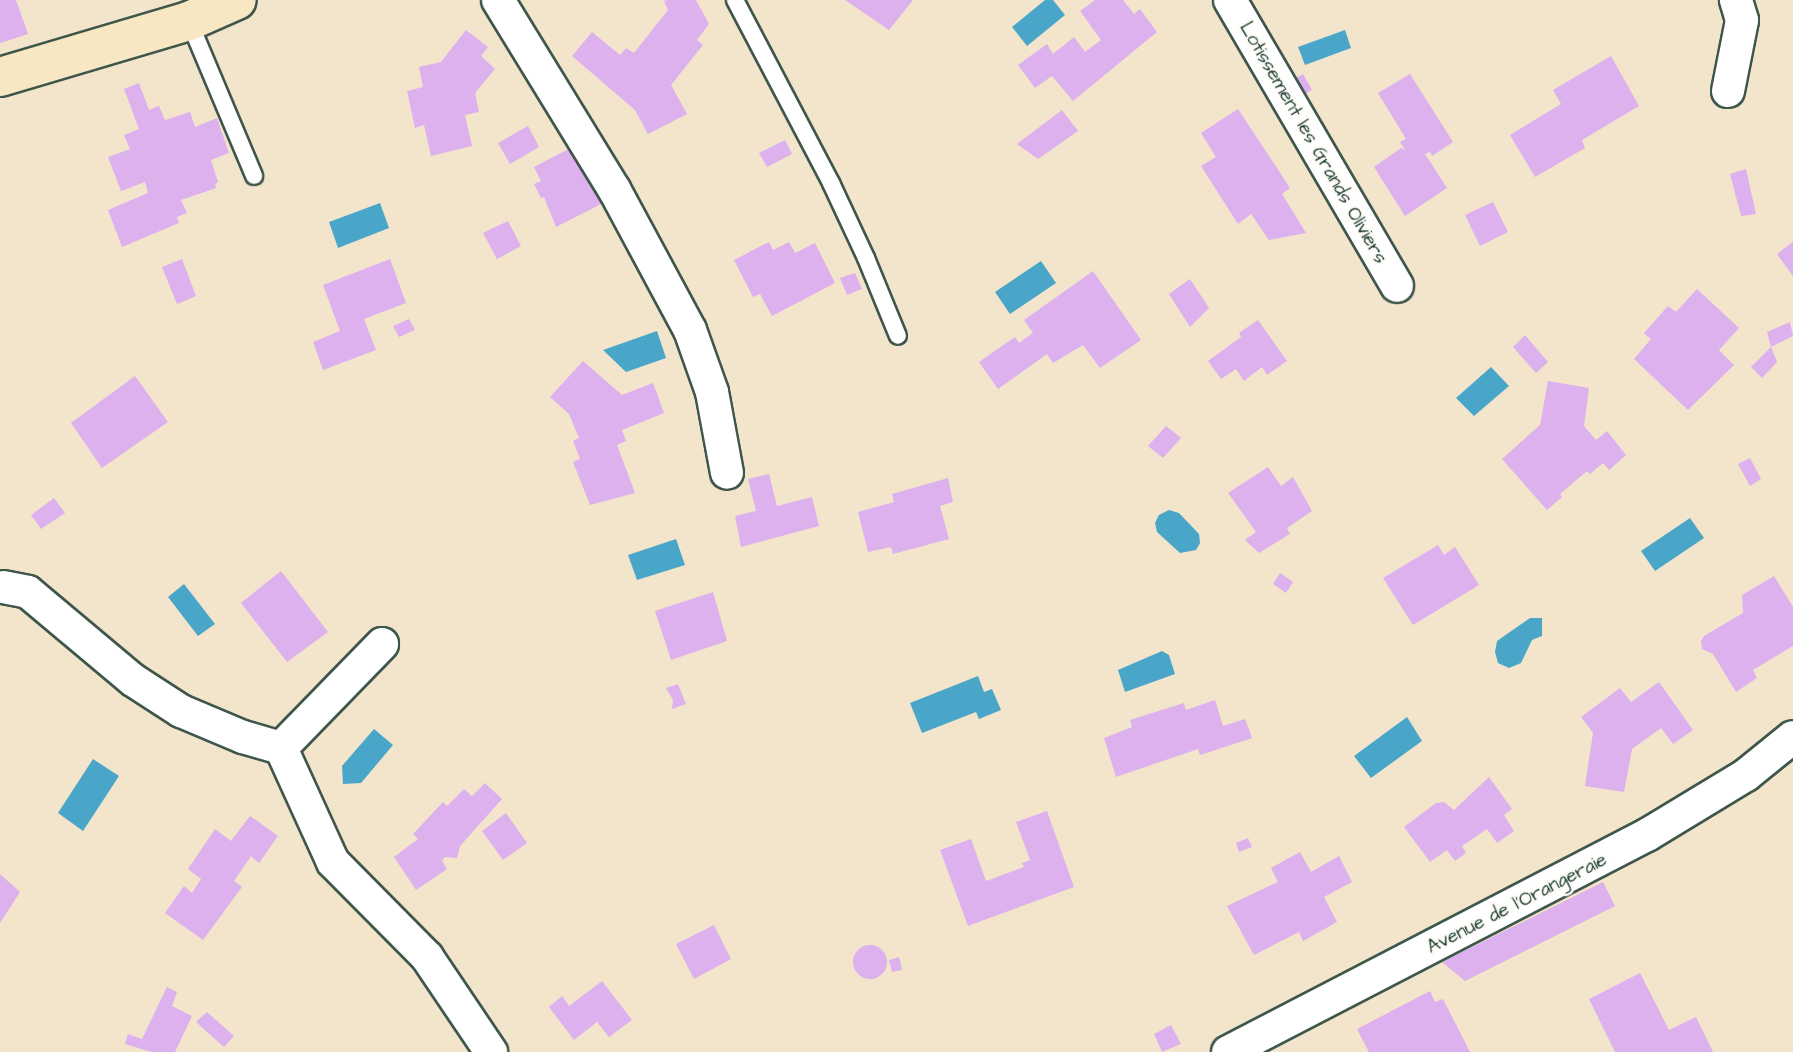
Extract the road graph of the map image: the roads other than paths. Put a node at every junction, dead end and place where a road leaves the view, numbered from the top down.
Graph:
1 (237, 0) edge
2 (498, 0) edge
3 (735, 0) edge
4 (1230, 0) edge
5 (1736, 0) edge
6 (189, 21) junction
7 (0, 77) edge
8 (1728, 91) dead end
9 (254, 176) dead end
10 (1397, 286) dead end
11 (898, 335) dead end
12 (727, 473) dead end
13 (1, 585) edge
14 (382, 644) dead end
15 (1793, 737) edge
16 (281, 748) junction
17 (491, 1052) edge
18 (1228, 1052) edge

1 - 6 main road
2 - 12 street
3 - 11 lane
4 - 10 street, Lotissement les Grands Oliviers
5 - 8 street
6 - 7 main road
6 - 9 lane
13 - 16 street
14 - 16 street
15 - 18 street, Avenue de l'Orangeraie
16 - 17 street

